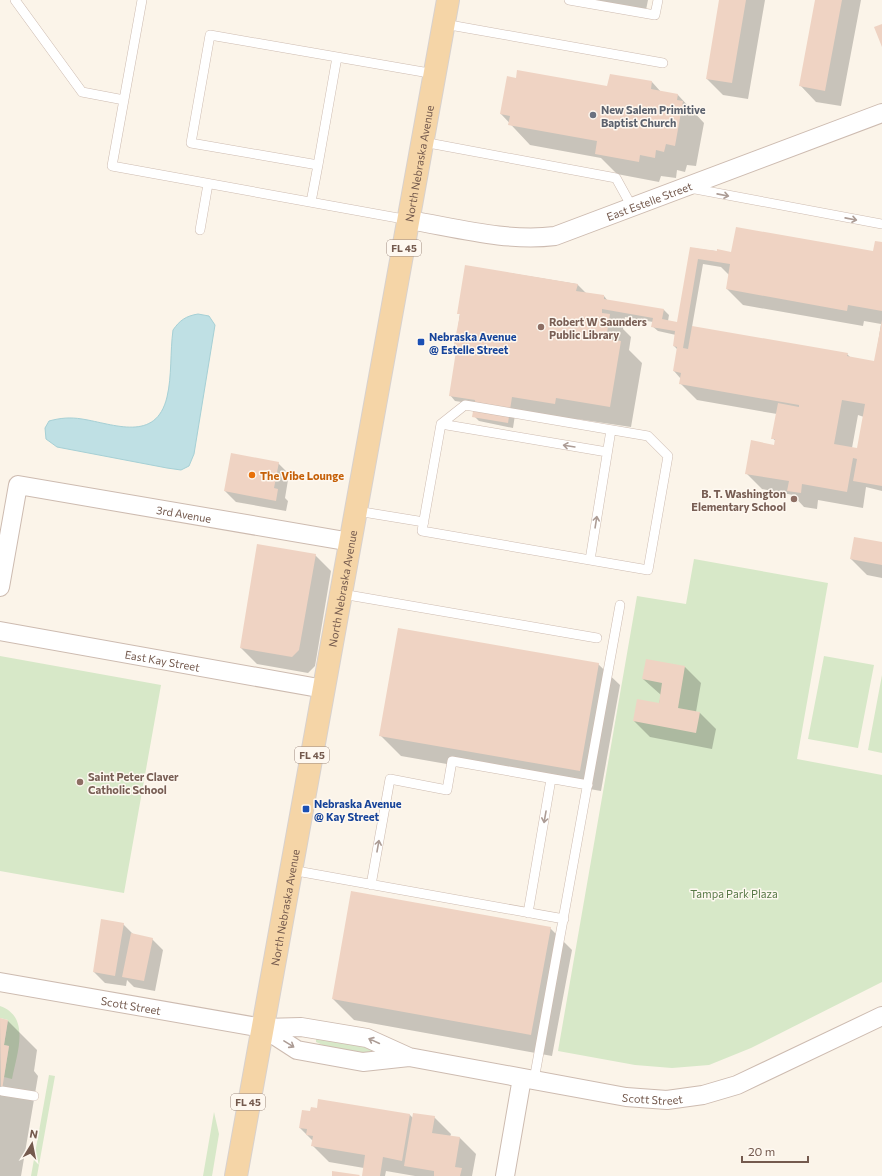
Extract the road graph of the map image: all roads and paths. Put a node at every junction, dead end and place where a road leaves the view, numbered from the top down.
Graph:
1 (15, 0) edge
2 (142, 0) edge
3 (448, 0) edge
4 (569, 0) edge
5 (658, 0) edge
6 (444, 24) junction
7 (337, 57) junction
8 (663, 63) dead end
9 (435, 74) junction
10 (124, 100) junction
11 (882, 113) edge
12 (423, 142) junction
13 (318, 165) junction
14 (208, 184) junction
15 (685, 188) junction
16 (311, 202) junction
17 (632, 208) junction
18 (409, 220) junction
19 (882, 224) edge
20 (200, 230) dead end
21 (441, 424) junction
22 (611, 430) junction
23 (607, 452) junction
24 (357, 511) junction
25 (424, 522) junction
26 (351, 542) junction
27 (590, 560) junction
28 (0, 587) edge
29 (342, 594) junction
30 (620, 605) dead end
31 (0, 631) edge
32 (597, 638) dead end
33 (324, 689) junction
34 (551, 779) junction
35 (588, 785) junction
36 (291, 870) junction
37 (372, 885) junction
38 (528, 913) junction
39 (564, 919) junction
40 (0, 982) edge
41 (882, 1016) edge
42 (263, 1028) junction
43 (410, 1058) junction
44 (528, 1079) junction
45 (2, 1091) dead end
46 (34, 1096) dead end
47 (236, 1176) edge
48 (505, 1176) edge

1 - 10 lane
2 - 10 lane
3 - 6 main road, North Nebraska Avenue / FL 45
4 - 5 lane
6 - 8 lane
6 - 9 main road, North Nebraska Avenue / FL 45
7 - 9 lane
7 - 13 lane
7 - 13 lane
9 - 12 main road, North Nebraska Avenue / FL 45
10 - 14 lane
11 - 15 street, East Estelle Street
12 - 17 lane
12 - 18 main road, North Nebraska Avenue / FL 45
13 - 16 lane
14 - 16 lane
14 - 20 lane
15 - 17 street, East Estelle Street
15 -> 19 lane
16 - 18 lane
17 - 18 street, East Estelle Street
18 - 24 main road, North Nebraska Avenue / FL 45
21 - 22 lane
23 -> 21 lane
21 - 25 lane
22 - 23 lane
22 - 27 lane
27 -> 23 lane
24 - 25 lane
24 - 26 main road, North Nebraska Avenue / FL 45
25 - 27 lane
26 - 28 street, 3rd Avenue
26 - 29 main road, North Nebraska Avenue / FL 45
29 - 32 lane
29 - 33 main road, North Nebraska Avenue / FL 45
30 - 35 lane
31 - 33 street, East Kay Street
33 - 36 main road, North Nebraska Avenue / FL 45
34 - 35 lane
37 -> 34 lane
34 -> 38 lane
35 - 39 lane
36 - 37 lane
36 - 42 main road, North Nebraska Avenue / FL 45
37 - 38 lane
38 - 39 lane
39 - 44 lane
40 - 42 street, Scott Street
41 - 44 street, Scott Street
43 -> 42 street
42 -> 43 street
42 - 47 main road, North Nebraska Avenue / FL 45
43 - 44 street, Scott Street
44 - 48 street
45 - 46 lane

